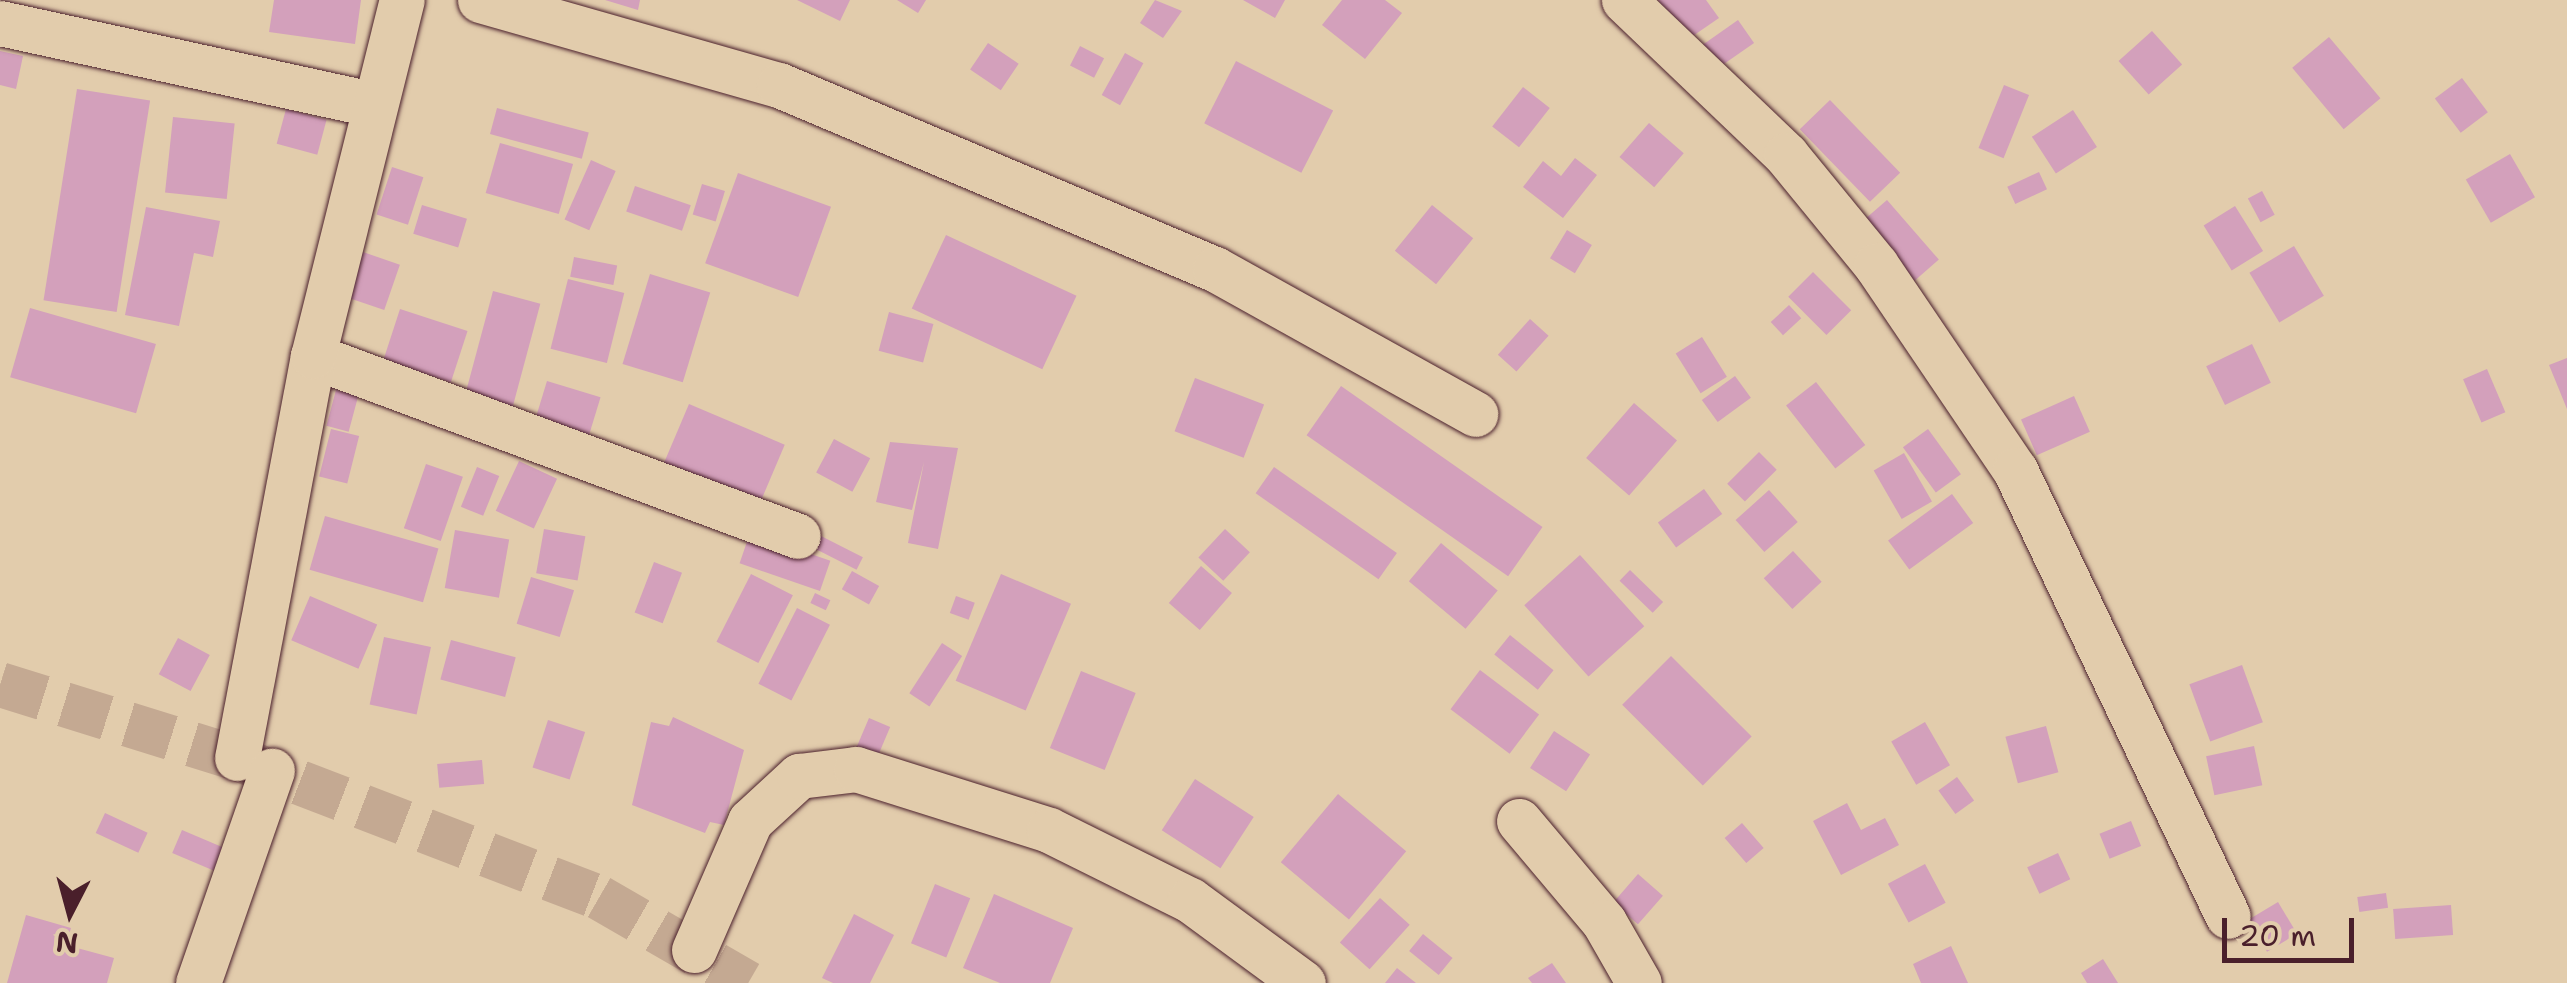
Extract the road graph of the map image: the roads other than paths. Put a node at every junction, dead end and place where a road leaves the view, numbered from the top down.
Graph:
1 (402, 0) edge
2 (480, 0) edge
3 (1624, 0) edge
4 (0, 23) edge
5 (371, 104) junction
6 (313, 356) junction
7 (1475, 414) dead end
8 (798, 536) dead end
9 (1519, 821) dead end
10 (2228, 916) dead end
11 (694, 950) dead end
12 (198, 983) edge
13 (1304, 983) edge
14 (1639, 983) edge

1 - 5 street
2 - 7 street
3 - 10 street
4 - 5 street
5 - 6 street
6 - 8 street
6 - 12 street
9 - 14 street
11 - 13 street

